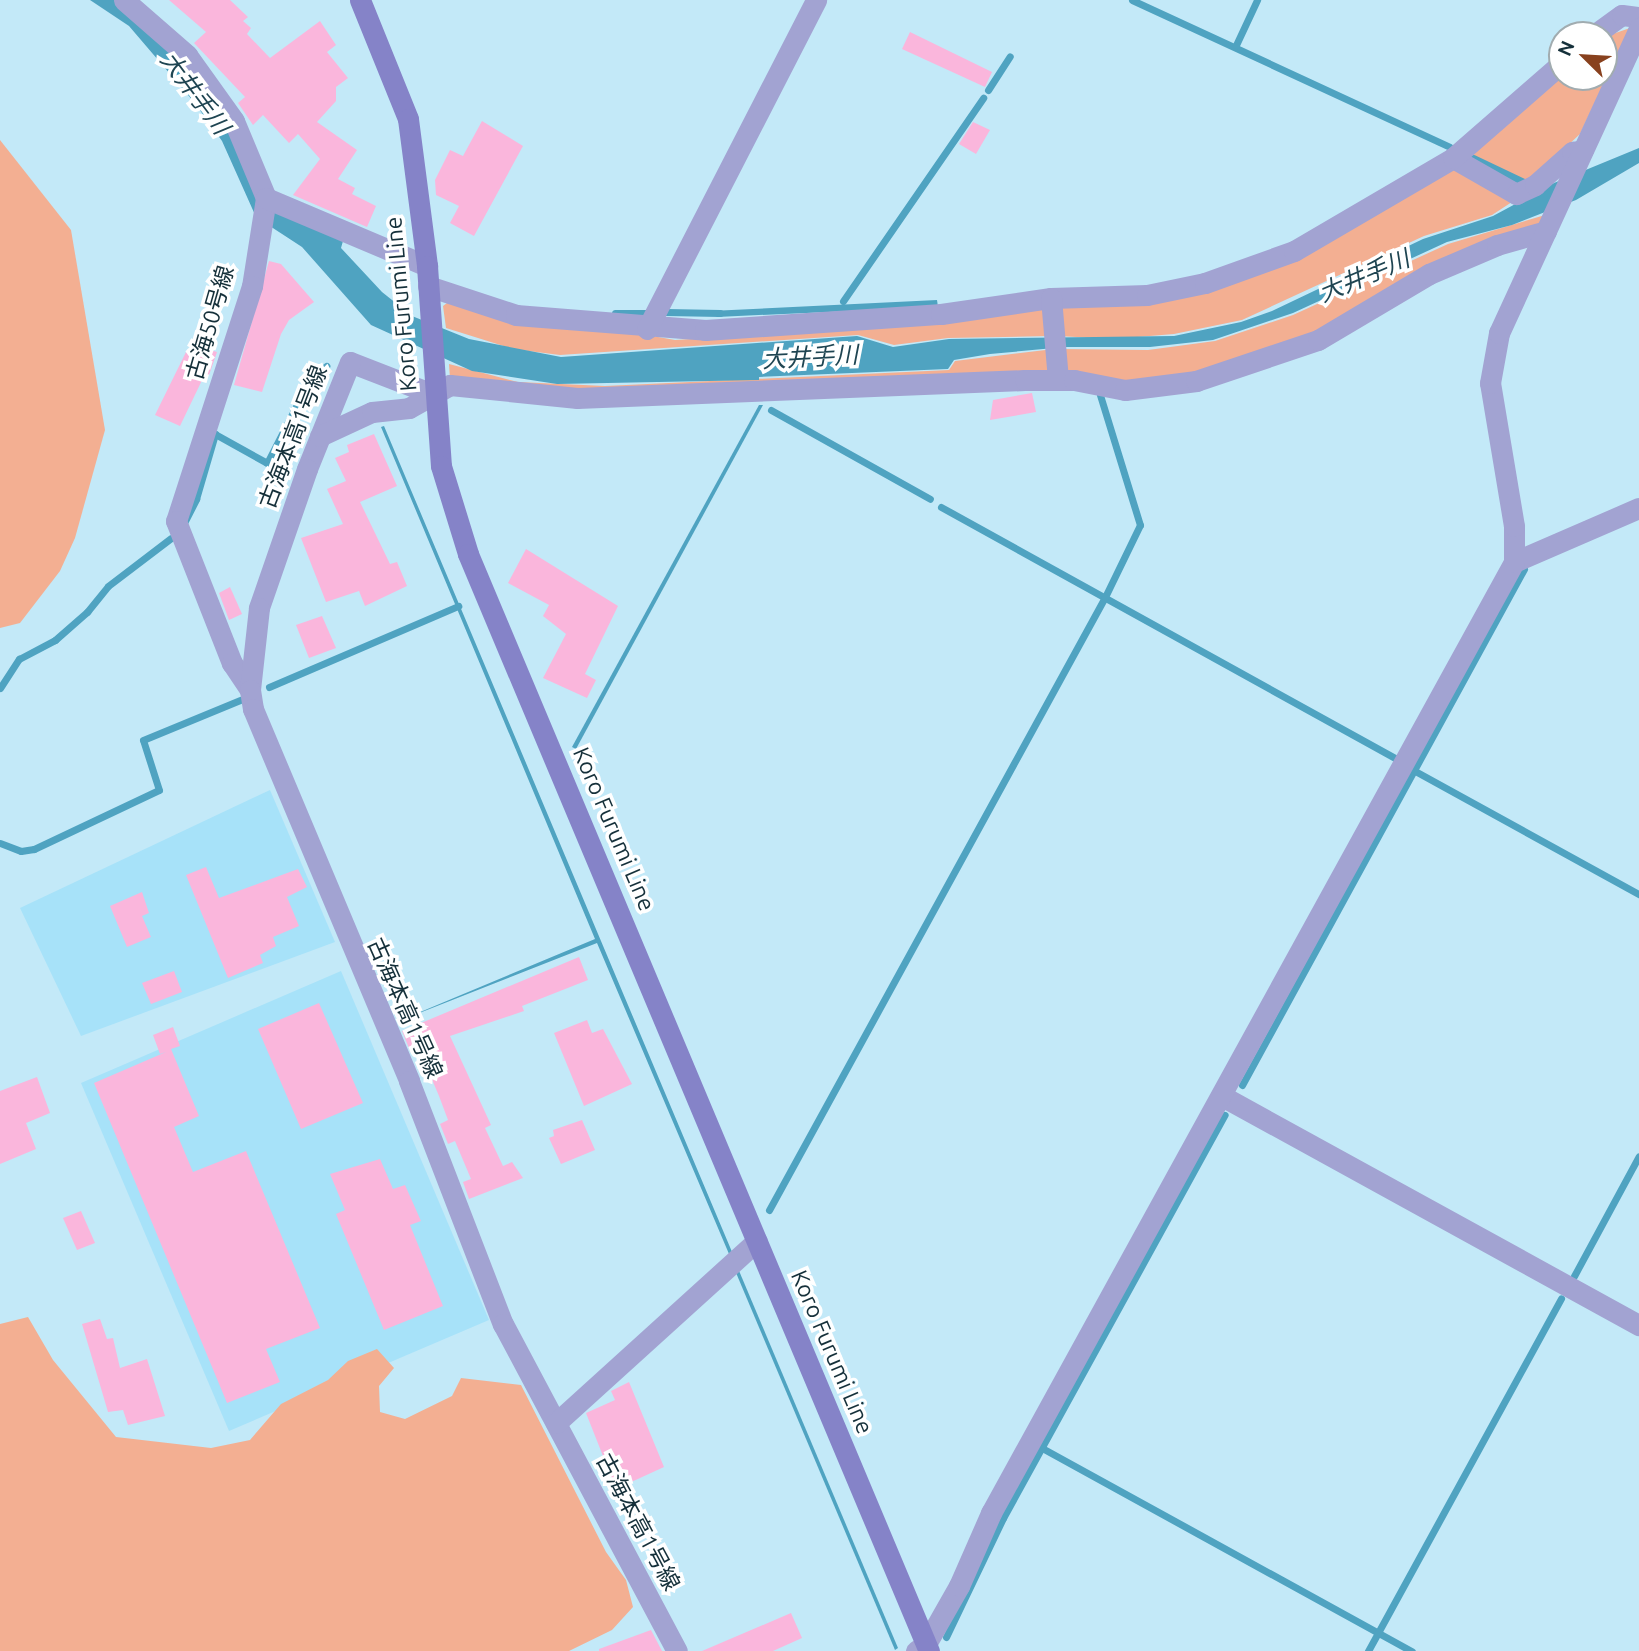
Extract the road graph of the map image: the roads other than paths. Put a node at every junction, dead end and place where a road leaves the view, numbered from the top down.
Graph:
1 (124, 0) edge
2 (360, 0) edge
3 (816, 0) edge
4 (1639, 17) edge
5 (1614, 21) edge
6 (1639, 28) edge
7 (1548, 75) edge
8 (1583, 150) junction
9 (1453, 158) junction
10 (267, 198) junction
11 (1549, 226) junction
12 (428, 285) junction
13 (1051, 298) junction
14 (647, 329) junction
15 (1058, 380) junction
16 (435, 395) junction
17 (320, 436) junction
18 (1639, 508) edge
19 (1514, 562) junction
20 (250, 690) junction
21 (1222, 1096) junction
22 (757, 1241) junction
23 (1639, 1325) edge
24 (556, 1423) junction
25 (924, 1649) edge
26 (677, 1651) edge

1 - 10 street
2 - 12 main road, Koro Furumi Line
3 - 14 street
4 - 5 street
6 - 8 street
7 - 9 street
8 - 9 street
8 - 11 street
9 - 13 street
10 - 12 street
10 - 20 street, 古海50号線
11 - 15 street
11 - 19 street
12 - 14 street
12 - 16 main road, Koro Furumi Line
13 - 14 street
13 - 15 street
15 - 16 street
16 - 17 street
16 - 17 street, 古海本高1号線
16 - 22 main road, Koro Furumi Line
17 - 20 street, 古海本高1号線
18 - 19 street
19 - 21 street
20 - 24 street, 古海本高1号線
21 - 23 street
21 - 25 street
22 - 24 street
22 - 25 main road, Koro Furumi Line
24 - 26 street, 古海本高1号線

